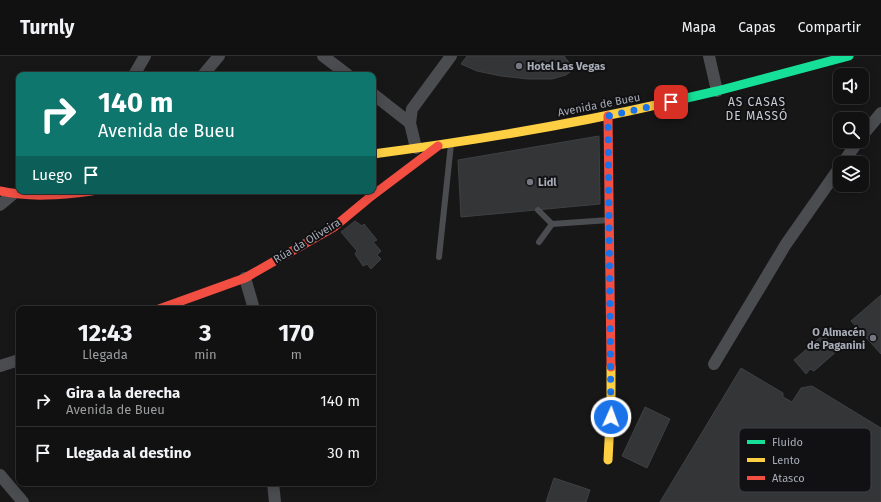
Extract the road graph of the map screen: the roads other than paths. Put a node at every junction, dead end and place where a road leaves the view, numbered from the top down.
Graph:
1 (145, 56) edge
2 (219, 56) edge
3 (324, 56) edge
4 (451, 56) edge
5 (708, 56) edge
6 (849, 56) edge
7 (136, 72) edge
8 (206, 72) edge
9 (344, 72) edge
10 (717, 91) junction
11 (376, 96) edge
12 (881, 113) edge
13 (608, 116) junction
14 (410, 123) junction
15 (869, 128) edge
16 (451, 143) junction
17 (439, 145) junction
18 (416, 148) junction
19 (376, 154) edge
20 (833, 177) edge
21 (0, 191) edge
22 (376, 193) edge
23 (28, 194) edge
24 (70, 194) edge
25 (374, 194) edge
26 (12, 195) junction
27 (0, 205) edge
28 (538, 210) dead end
29 (609, 220) junction
30 (552, 224) junction
31 (539, 242) dead end
32 (439, 256) dead end
33 (244, 278) junction
34 (167, 306) edge
35 (253, 306) edge
36 (16, 361) edge
37 (714, 364) dead end
38 (0, 366) edge
39 (608, 460) dead end
40 (0, 475) edge
41 (273, 486) edge
42 (23, 502) edge
43 (275, 502) edge

1 - 7 street
2 - 8 street
3 - 9 street
4 - 14 street
5 - 10 street
6 - 10 street, Avenida de Bueu
10 - 13 street, Avenida de Bueu
11 - 14 street
12 - 15 street
13 - 16 street, Avenida de Bueu
13 - 29 street
14 - 18 street
16 - 17 street, Avenida de Bueu
16 - 32 lane
17 - 18 street, Avenida de Bueu
17 - 22 street, Rúa da Oliveira
18 - 19 street, Avenida de Bueu
20 - 37 street
21 - 26 street
23 - 24 street
23 - 26 street
25 - 33 street, Rúa da Oliveira
26 - 27 street
28 - 30 lane
29 - 30 lane
29 - 39 street
30 - 31 lane
33 - 34 street, Rúa da Oliveira
33 - 35 street
36 - 38 street
40 - 42 street
41 - 43 street

